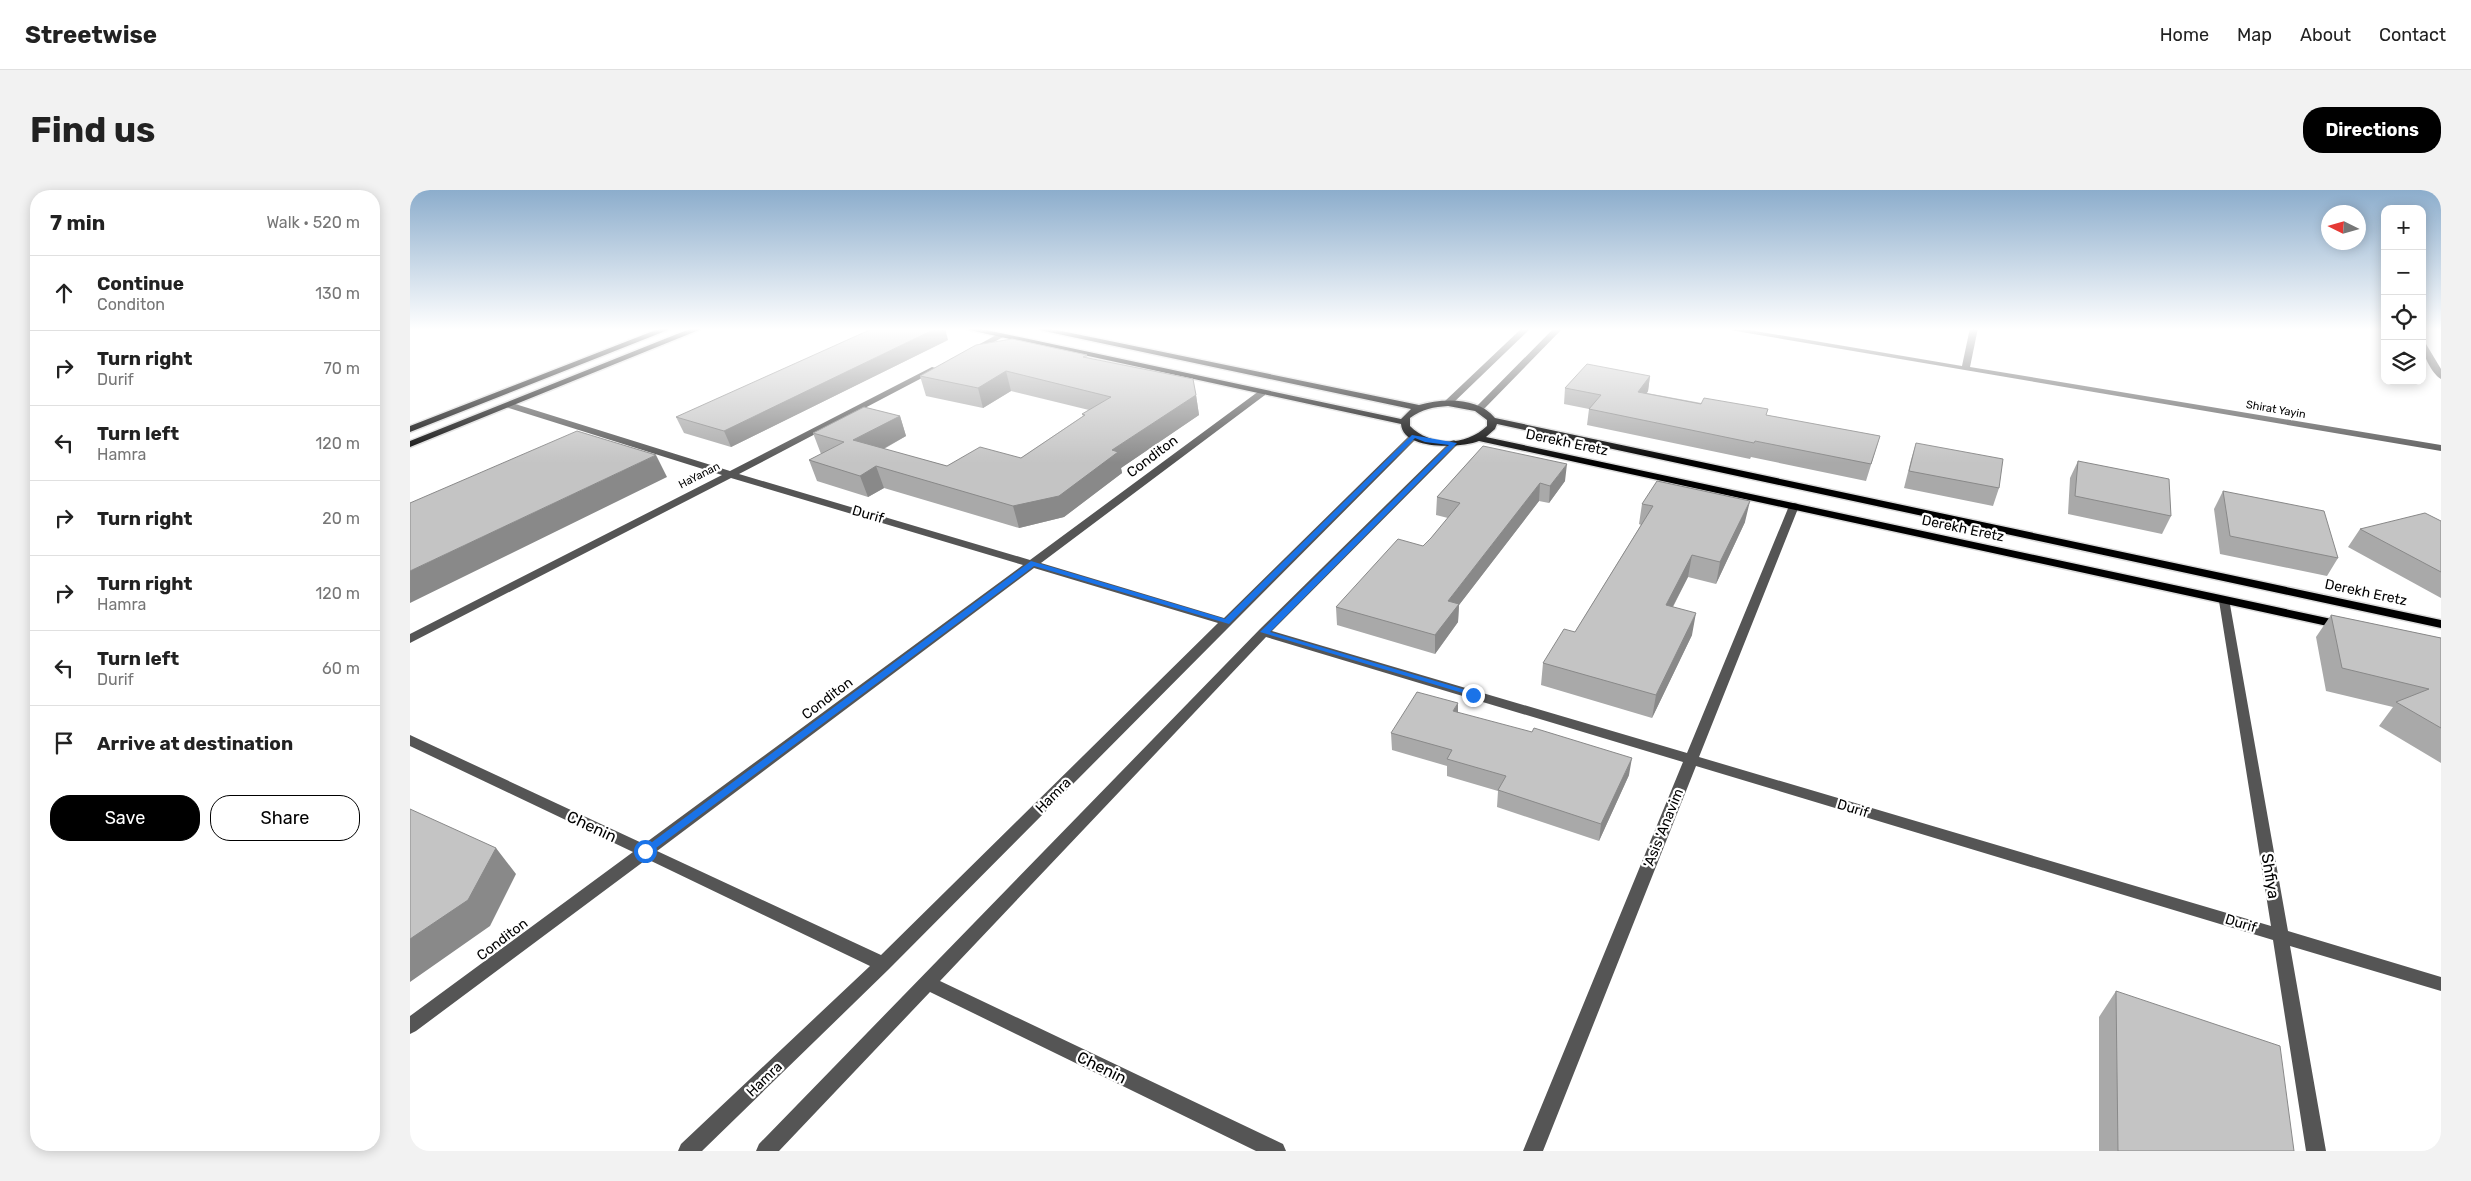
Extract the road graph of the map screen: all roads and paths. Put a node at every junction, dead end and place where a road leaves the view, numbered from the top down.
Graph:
1 (554, 373) edge
2 (589, 373) edge
3 (928, 373) edge
4 (1170, 373) edge
5 (1250, 373) edge
6 (1480, 373) edge
7 (1515, 373) edge
8 (1995, 373) edge
9 (1262, 393) junction
10 (1448, 403) junction
11 (509, 405) junction
12 (1419, 408) junction
13 (1479, 409) junction
14 (1492, 420) junction
15 (1404, 422) junction
16 (410, 429) edge
17 (1414, 436) junction
18 (1479, 438) junction
19 (1454, 443) junction
20 (410, 444) edge
21 (2441, 448) edge
22 (730, 474) junction
23 (1794, 506) junction
24 (1033, 563) junction
25 (2225, 600) junction
26 (1226, 622) junction
27 (2441, 624) edge
28 (2356, 628) edge
29 (1264, 632) junction
30 (410, 639) edge
31 (410, 740) edge
32 (1691, 760) junction
33 (645, 851) junction
34 (2280, 935) junction
35 (883, 964) junction
36 (929, 982) junction
37 (2441, 984) edge
38 (410, 1026) edge
39 (688, 1151) edge
40 (766, 1151) edge
41 (1276, 1151) edge
42 (1533, 1151) edge
43 (2316, 1151) edge

1 - 16 main road
2 - 11 main road
3 - 22 street, HaYanan
4 - 9 main road
5 - 12 main road
6 - 10 street
7 - 13 street
8 - 21 street, Shirat Yayin
9 - 15 main road
9 - 24 street, Conditon
10 - 12 main road
10 - 13 main road
11 - 20 main road
11 - 22 street, Durif
12 - 15 main road
13 - 14 main road
14 - 18 main road
14 - 27 main road, Derekh Eretz
15 - 17 main road
17 - 19 main road
17 - 26 street, Hamra
18 - 19 main road
18 - 23 main road, Derekh Eretz
19 - 29 street
22 - 24 street, Durif
22 - 30 street, HaYanan
23 - 25 main road, Derekh Eretz
23 - 32 street, 'Asis 'Anavim
24 - 26 street, Durif
24 - 33 street, Conditon
25 - 28 main road, Derekh Eretz
25 - 34 street, Shfiya
26 - 35 street, Hamra
29 - 32 street, Durif
29 - 36 street
31 - 33 street, Chenin
32 - 34 street, Durif
32 - 42 street, 'Asis 'Anavim
33 - 35 street, Chenin
33 - 38 street, Conditon
34 - 37 street, Durif
34 - 43 street, Shfiya
35 - 39 street, Hamra
36 - 40 street
36 - 41 street, Chenin

